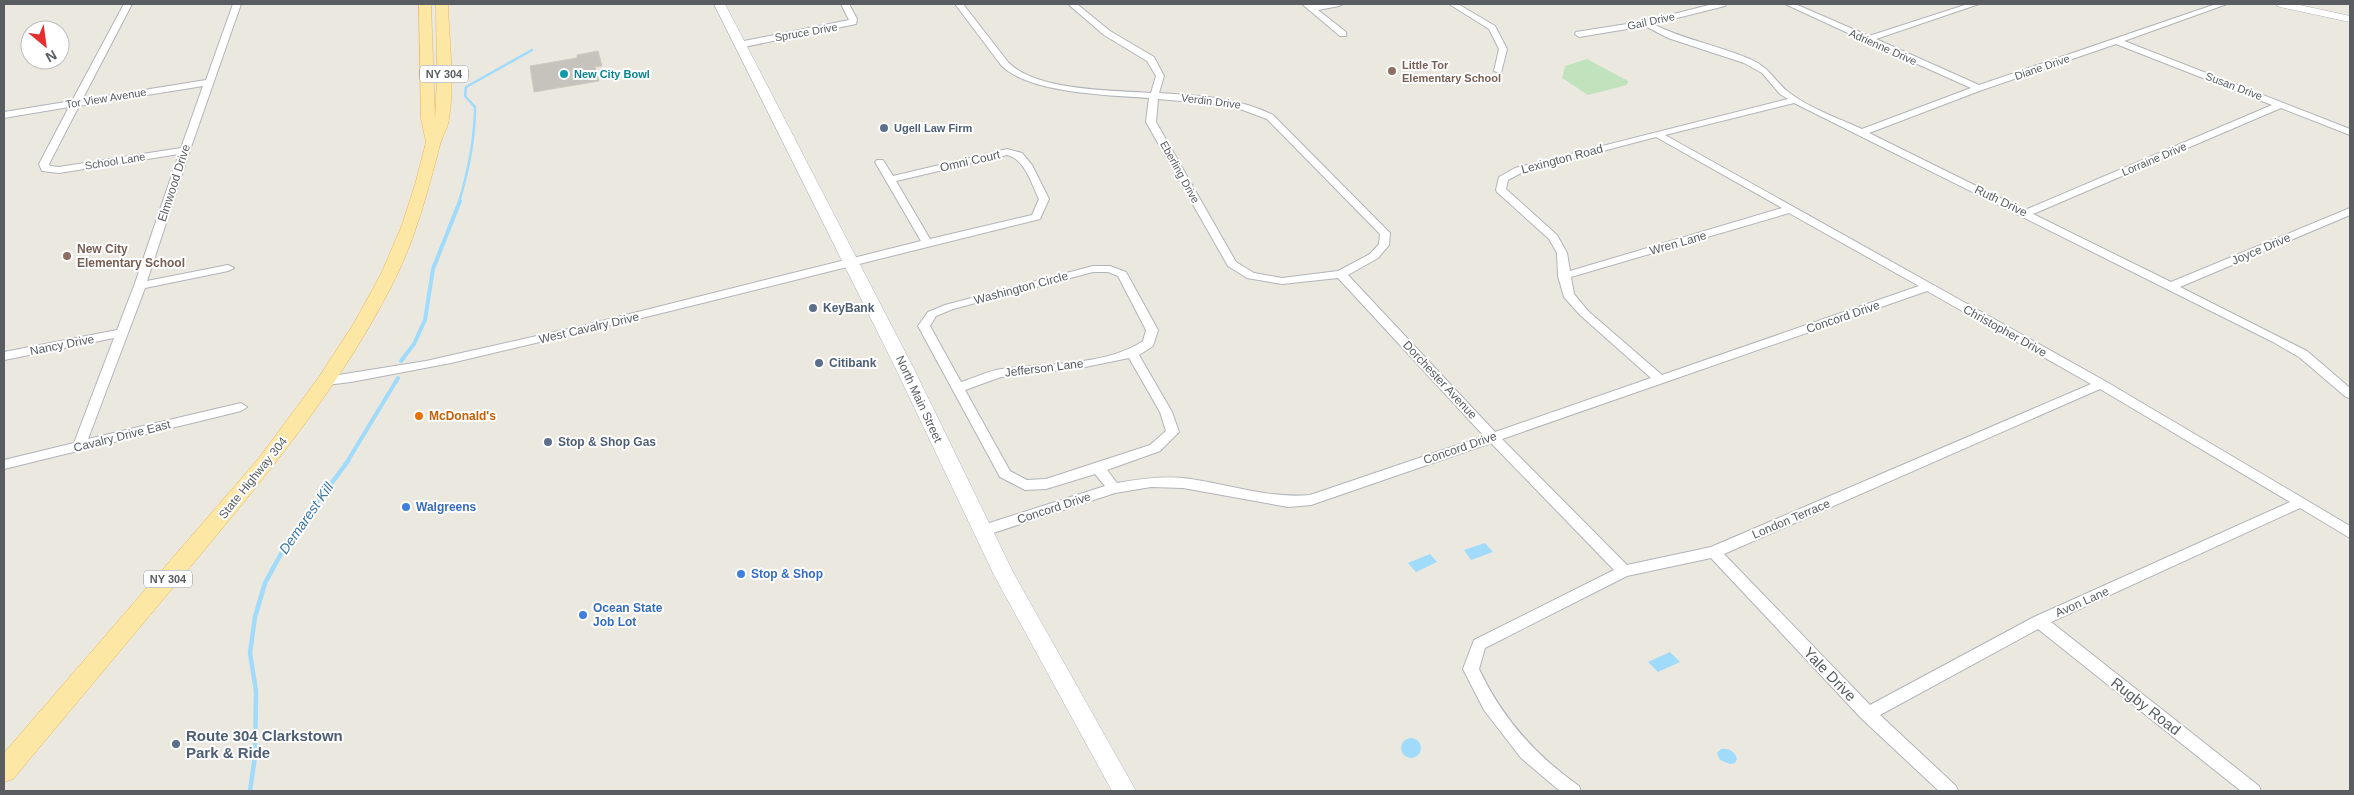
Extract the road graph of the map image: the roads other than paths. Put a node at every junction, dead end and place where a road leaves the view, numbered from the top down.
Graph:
1 (128, 4) edge
2 (237, 4) edge
3 (425, 4) edge
4 (442, 4) edge
5 (718, 4) edge
6 (845, 4) edge
7 (960, 4) edge
8 (1072, 4) edge
9 (1339, 4) edge
10 (1453, 4) edge
11 (1722, 4) edge
12 (1789, 4) edge
13 (1975, 4) edge
14 (2223, 4) edge
15 (2280, 4) edge
16 (1309, 6) edge
17 (2350, 19) edge
18 (1646, 23) junction
19 (1344, 34) dead end
20 (1579, 34) dead end
21 (1865, 40) junction
22 (2117, 41) junction
23 (739, 45) junction
24 (1498, 71) dead end
25 (209, 82) junction
26 (1979, 88) junction
27 (1154, 95) junction
28 (1795, 100) junction
29 (76, 102) junction
30 (2280, 104) junction
31 (4, 115) edge
32 (1861, 132) junction
33 (2350, 132) edge
34 (1657, 134) junction
35 (433, 142) junction
36 (184, 150) junction
37 (880, 162) dead end
38 (889, 180) junction
39 (1791, 209) junction
40 (2350, 212) edge
41 (2028, 214) junction
42 (927, 243) junction
43 (850, 263) junction
44 (228, 268) dead end
45 (1341, 274) junction
46 (1564, 276) junction
47 (140, 286) junction
48 (2172, 286) junction
49 (1928, 287) junction
50 (120, 334) junction
51 (1132, 354) junction
52 (4, 356) edge
53 (1659, 379) junction
54 (326, 381) junction
55 (2101, 384) junction
56 (957, 388) junction
57 (2350, 394) edge
58 (241, 406) dead end
59 (1492, 436) junction
60 (78, 446) junction
61 (4, 464) edge
62 (1098, 468) junction
63 (1114, 488) junction
64 (2301, 502) junction
65 (982, 531) junction
66 (2350, 534) edge
67 (1714, 552) junction
68 (1624, 571) junction
69 (2039, 621) junction
70 (1868, 714) junction
71 (4, 771) edge
72 (1124, 791) edge
73 (1573, 791) edge
74 (1950, 791) edge
75 (2254, 791) edge

1 - 29 street
2 - 25 street, Elmwood Drive
3 - 35 main road, State Highway 304 / NY 304
4 - 35 main road, State Highway 304 / NY 304
5 - 23 street, North Main Street
6 - 23 street, Spruce Drive
7 - 27 street, Verdin Drive
8 - 27 street, Eberling Drive
9 - 16 street
10 - 24 street
11 - 18 street, Gail Drive
12 - 21 street, Adrienne Drive
13 - 21 street
14 - 22 street, Diane Drive
15 - 17 street
16 - 19 street
18 - 20 street, Gail Drive
18 - 28 street, Ruth Drive
21 - 26 street, Adrienne Drive
22 - 26 street, Diane Drive
22 - 30 street, Susan Drive
23 - 43 street, North Main Street
25 - 29 street, Tor View Avenue
25 - 36 street, Elmwood Drive
26 - 32 street, Diane Drive
27 - 45 street, Eberling Drive
27 - 45 street, Verdin Drive
28 - 32 street, Ruth Drive
28 - 34 street, Lexington Road
29 - 31 street, Tor View Avenue
29 - 36 street, School Lane
30 - 33 street, Susan Drive
30 - 41 street, Lorraine Drive
32 - 41 street, Ruth Drive
34 - 39 street, Christopher Drive
34 - 46 street, Lexington Road
35 - 54 main road, State Highway 304 / NY 304
36 - 47 street, Elmwood Drive
37 - 38 street
38 - 42 street
38 - 42 street, Omni Court
39 - 46 street, Wren Lane
39 - 49 street, Christopher Drive
40 - 48 street, Joyce Drive
41 - 48 street, Ruth Drive
42 - 43 street, Omni Court
43 - 54 street, West Cavalry Drive
43 - 65 street, North Main Street
44 - 47 street
45 - 59 street, Dorchester Avenue
46 - 53 street, Lexington Road
47 - 50 street, Elmwood Drive
48 - 57 street, Ruth Drive
49 - 53 street, Concord Drive
49 - 55 street, Christopher Drive
50 - 52 street, Nancy Drive
50 - 60 street, Elmwood Drive
51 - 56 street, Jefferson Lane
51 - 56 street, Washington Circle
51 - 62 street, Washington Circle
53 - 59 street, Concord Drive
54 - 71 main road, State Highway 304 / NY 304
55 - 64 street, Christopher Drive
55 - 67 street, London Terrace
56 - 62 street, Washington Circle
58 - 60 street, Cavalry Drive East
59 - 63 street, Concord Drive
59 - 68 street, Dorchester Avenue
60 - 61 street, Cavalry Drive East
62 - 63 street
63 - 65 street, Concord Drive
64 - 66 street, Christopher Drive
64 - 69 street, Avon Lane
65 - 72 street, North Main Street
67 - 68 street, London Terrace
67 - 70 street, Yale Drive
68 - 73 street, London Terrace
69 - 70 street, Avon Lane
69 - 75 street, Rugby Road
70 - 74 street, Yale Drive

